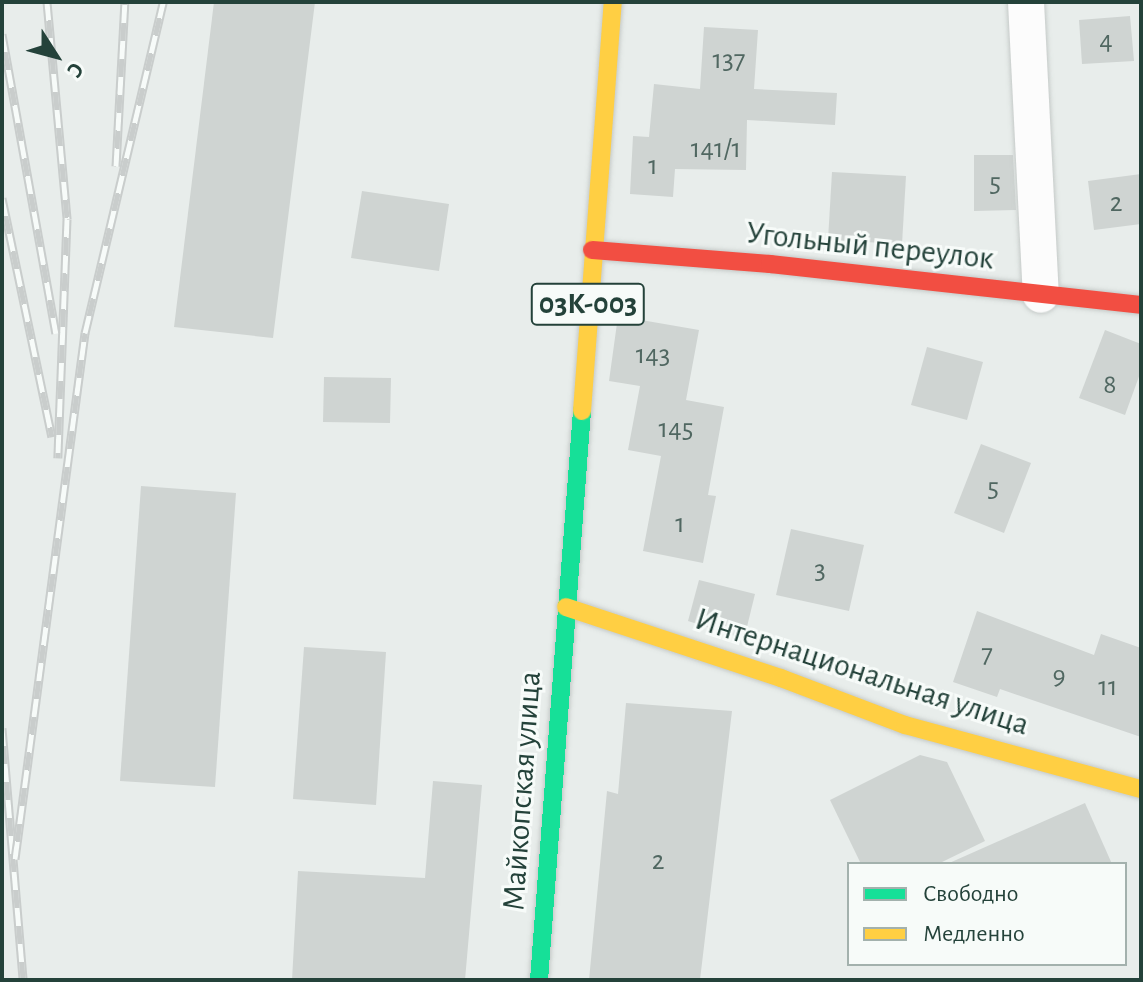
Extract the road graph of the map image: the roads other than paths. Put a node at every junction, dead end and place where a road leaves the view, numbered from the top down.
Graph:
1 (613, 2) edge
2 (1026, 2) edge
3 (592, 250) junction
4 (1041, 295) junction
5 (1141, 305) edge
6 (566, 607) junction
7 (1141, 789) edge
8 (539, 980) edge

1 - 3 street, 03К-003
2 - 4 street
3 - 4 street, Угольный переулок
3 - 6 street, 03К-003
4 - 5 street, Угольный переулок
6 - 7 street, Интернациональная улица
6 - 8 street, Майкопская улица / 03К-003

